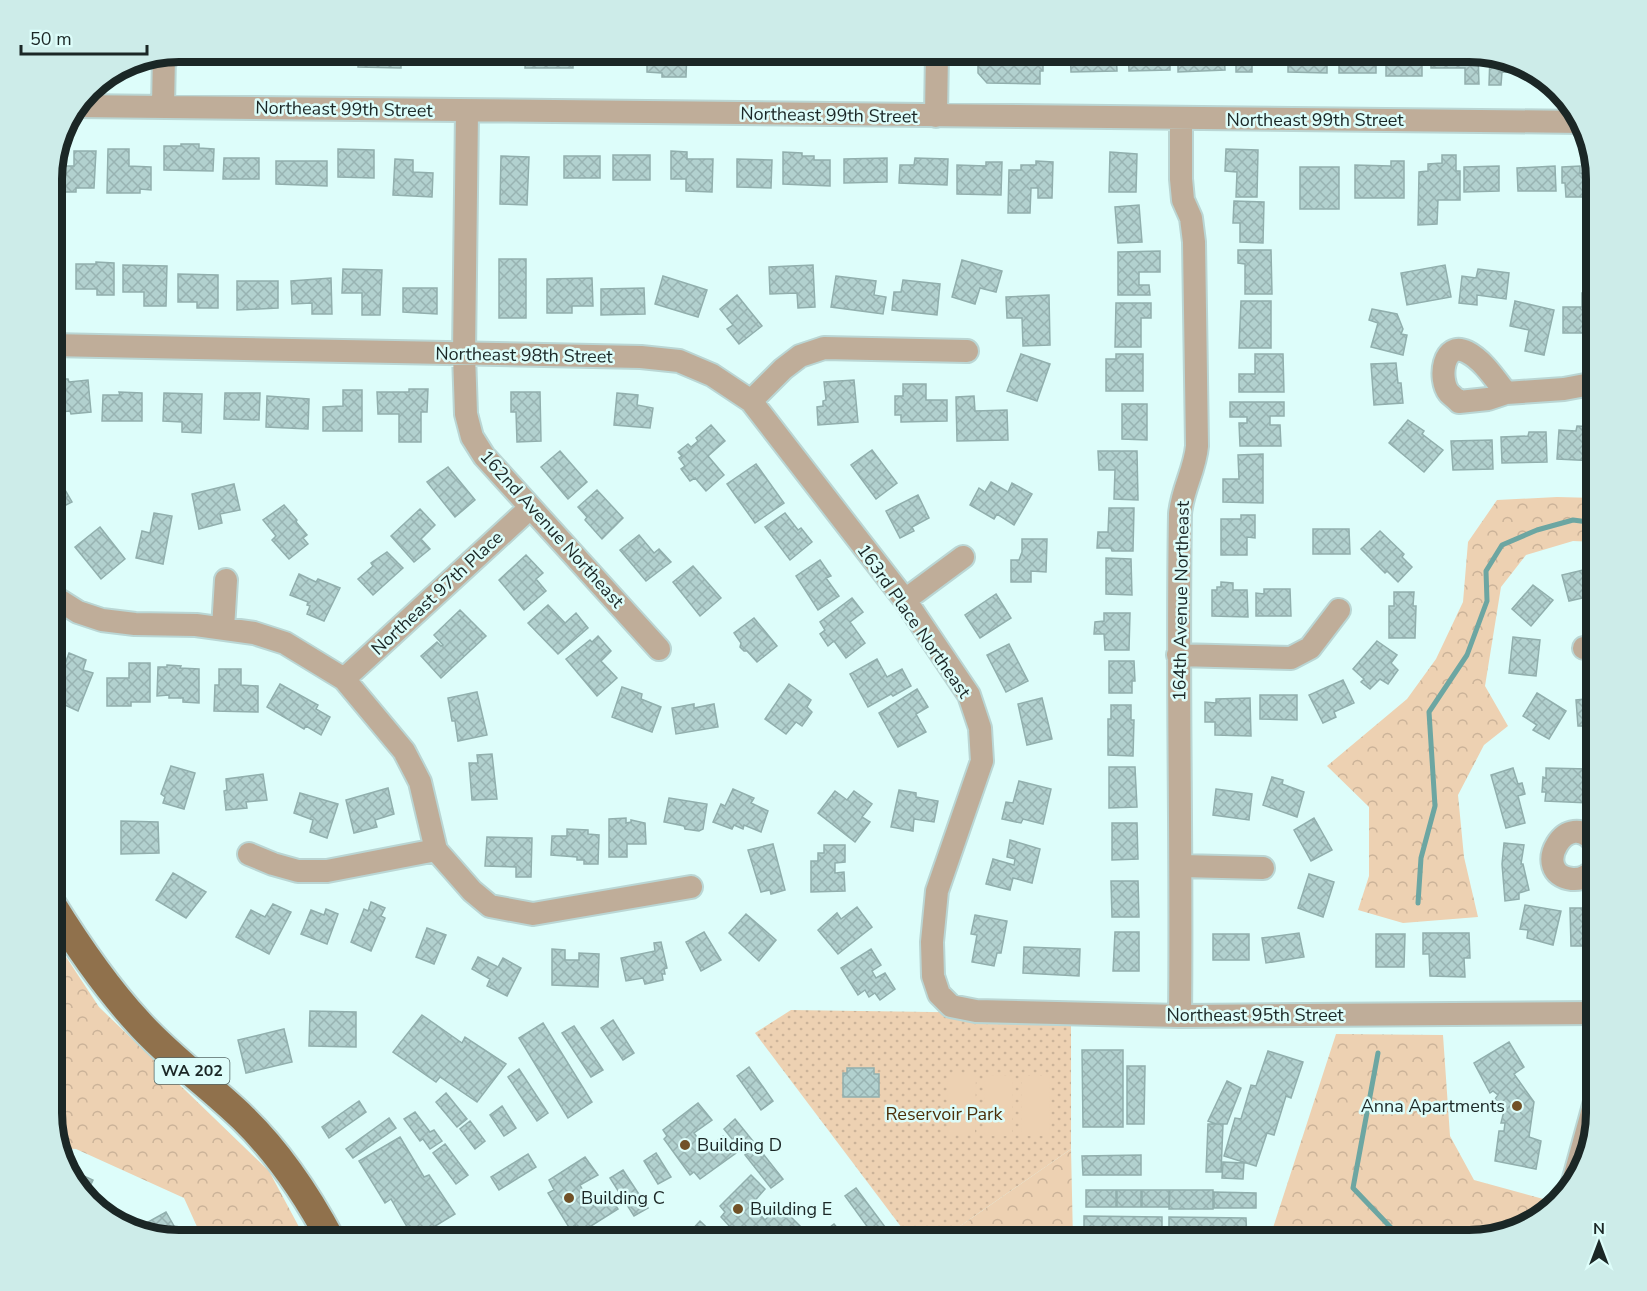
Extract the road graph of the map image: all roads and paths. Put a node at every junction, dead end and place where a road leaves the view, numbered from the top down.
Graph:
1 (937, 62) edge
2 (164, 63) edge
3 (87, 106) edge
4 (163, 107) junction
5 (467, 111) junction
6 (936, 116) junction
7 (1181, 118) junction
8 (1570, 122) edge
9 (62, 345) edge
10 (967, 351) dead end
11 (464, 354) junction
12 (1586, 385) edge
13 (1506, 393) dead end
14 (750, 402) junction
15 (530, 508) junction
16 (963, 557) dead end
17 (226, 580) dead end
18 (905, 600) junction
19 (62, 602) edge
20 (1339, 610) dead end
21 (223, 628) junction
22 (659, 649) dead end
23 (1178, 655) junction
24 (344, 679) junction
25 (1586, 836) edge
26 (436, 850) junction
27 (249, 854) dead end
28 (1182, 866) junction
29 (1263, 868) dead end
30 (1586, 876) edge
31 (691, 887) dead end
32 (62, 920) edge
33 (933, 975) joint
34 (1586, 1013) edge
35 (1180, 1016) junction
36 (326, 1230) edge

1 - 6 street
2 - 4 street
3 - 4 street, Northeast 99th Street
4 - 5 street, Northeast 99th Street
5 - 6 street, Northeast 99th Street
5 - 11 street, 162nd Avenue Northeast
6 - 7 street, Northeast 99th Street
7 - 8 street, Northeast 99th Street
7 - 23 street, 164th Avenue Northeast
9 - 11 street, Northeast 98th Street
10 - 14 street
11 - 14 street, Northeast 98th Street
11 - 15 street, 162nd Avenue Northeast
12 - 13 street
14 - 18 street, 163rd Place Northeast
15 - 22 street, 162nd Avenue Northeast
15 - 24 street, Northeast 97th Place
16 - 18 street
17 - 21 street
18 - 33 street, 163rd Place Northeast
19 - 21 street
20 - 23 street
21 - 24 street
23 - 28 street, 164th Avenue Northeast
24 - 26 street
25 - 30 street
26 - 27 street
26 - 31 street
28 - 29 street
28 - 35 street, 164th Avenue Northeast
32 - 36 main road, WA 202
33 - 35 street, Northeast 95th Street
34 - 35 street, Northeast 95th Street

